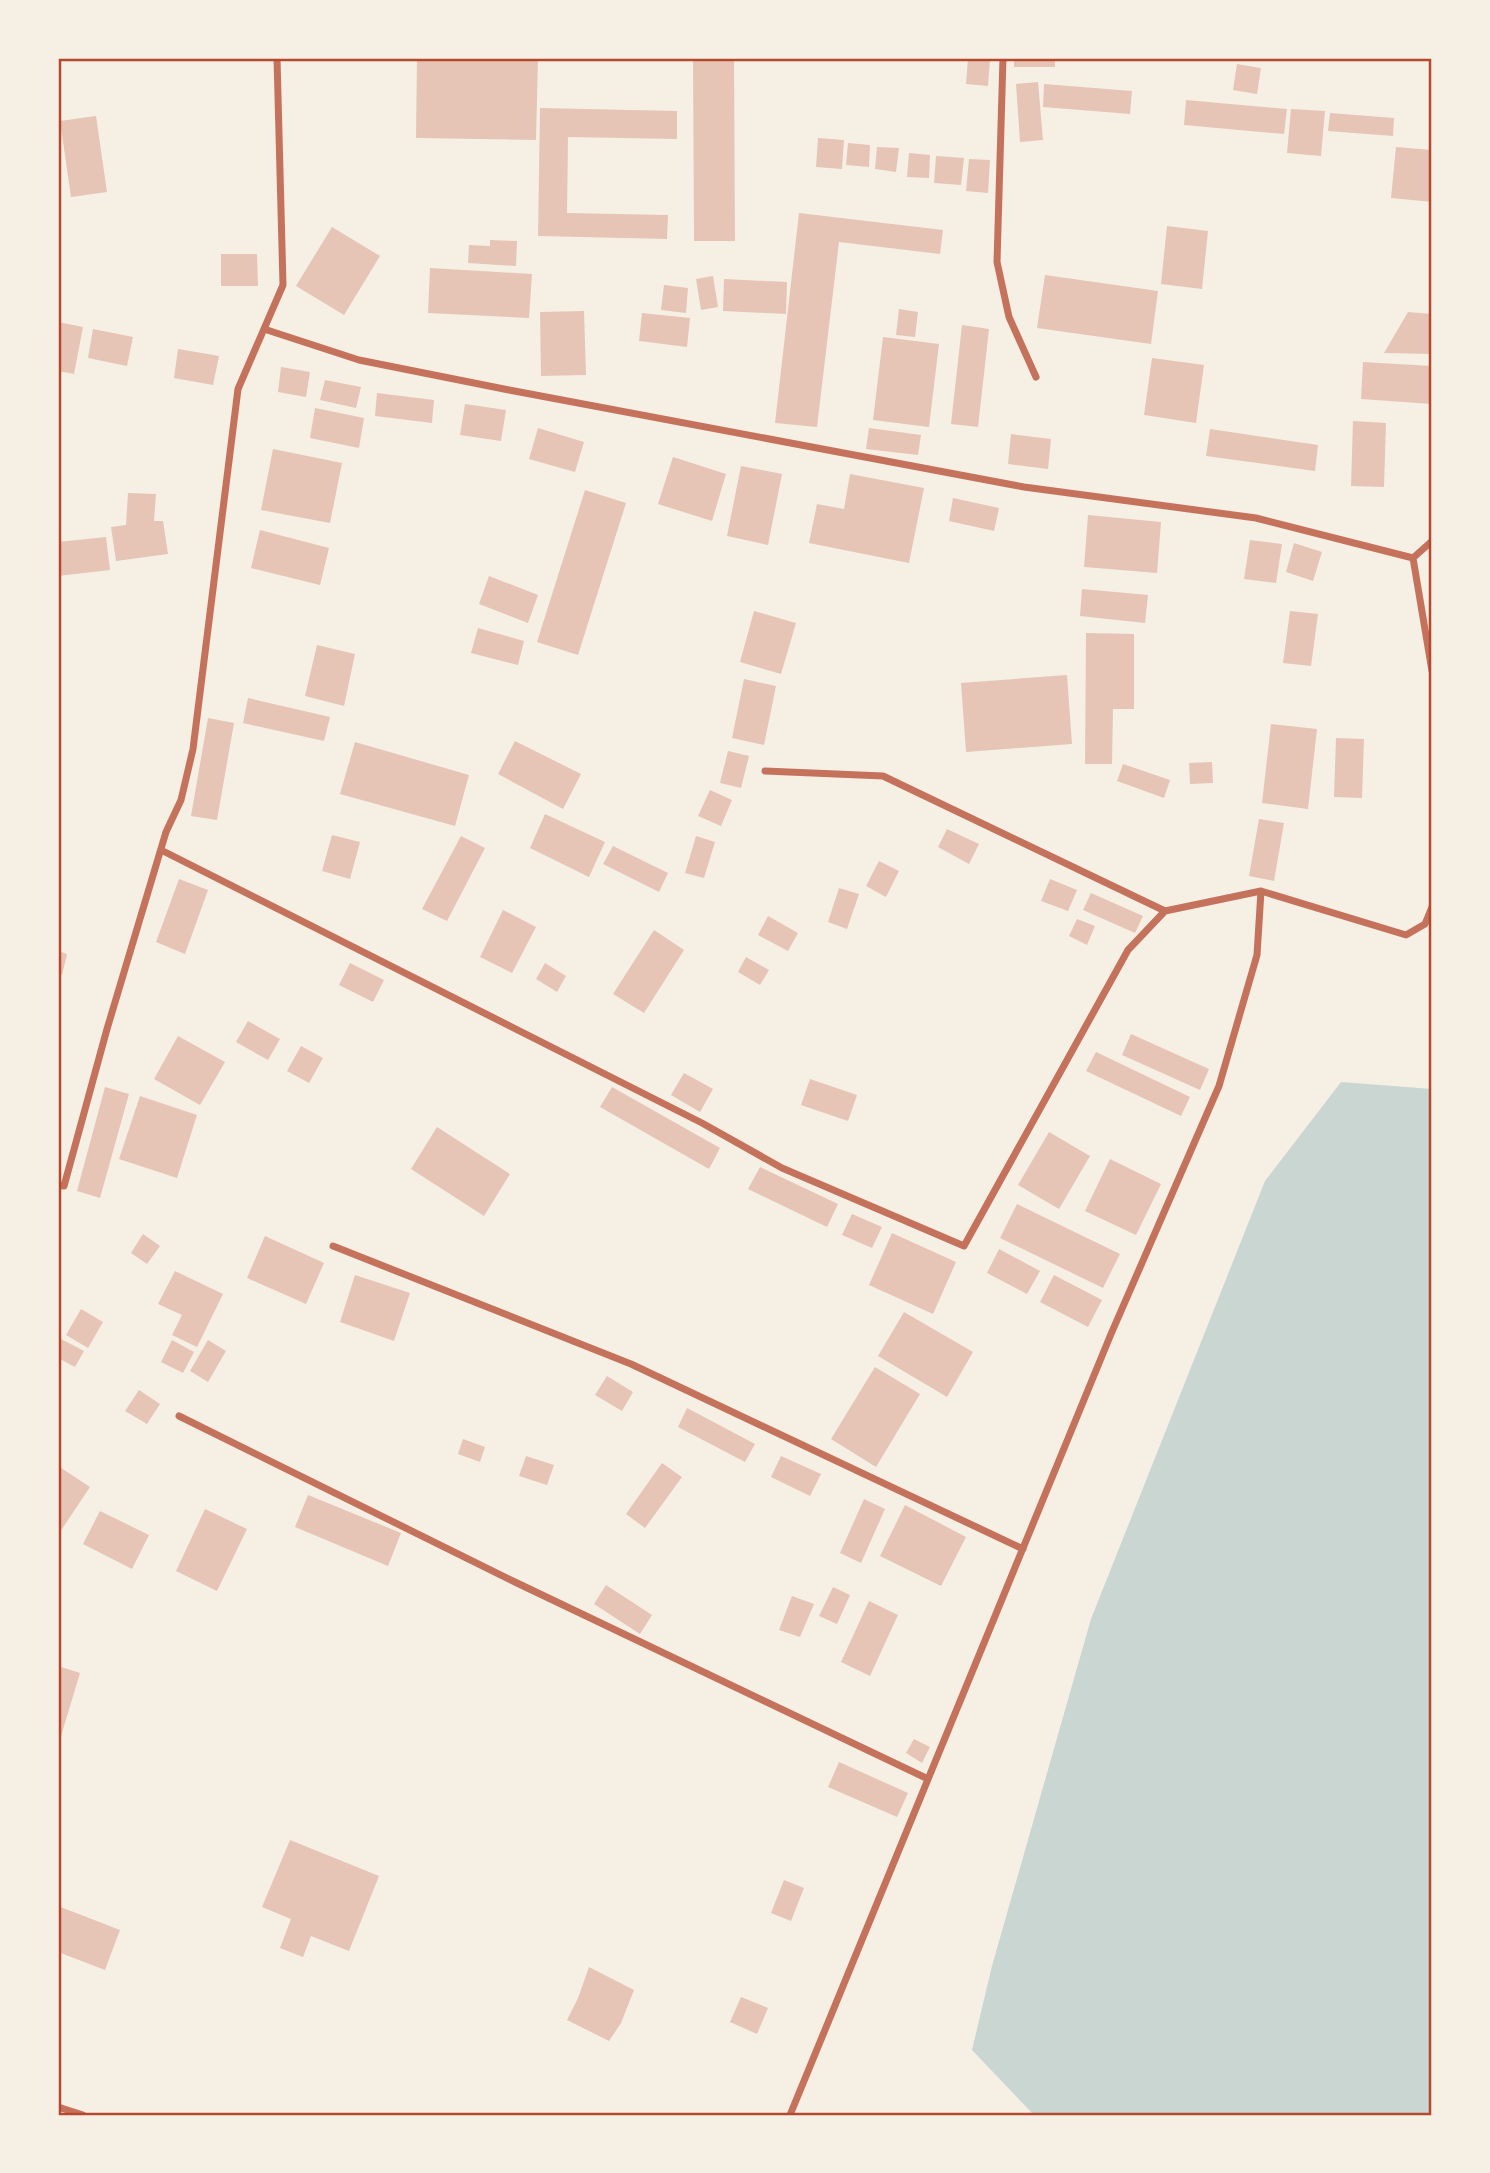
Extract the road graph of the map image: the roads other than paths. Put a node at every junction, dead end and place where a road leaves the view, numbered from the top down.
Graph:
1 (277, 58) edge
2 (1003, 58) edge
3 (264, 329) junction
4 (1036, 377) dead end
5 (1432, 541) edge
6 (1413, 558) junction
7 (1432, 671) edge
8 (765, 771) dead end
9 (161, 850) junction
10 (1261, 891) junction
11 (1432, 907) edge
12 (1166, 911) junction
13 (58, 1185) edge
14 (332, 1247) dead end
15 (179, 1416) dead end
16 (1023, 1549) junction
17 (928, 1779) junction
18 (58, 2107) edge
19 (83, 2115) edge
20 (790, 2115) edge

1 - 3 street
2 - 4 street
3 - 6 street
3 - 9 street
5 - 6 street
6 - 7 street
8 - 12 street
9 - 12 street
9 - 13 street
10 - 11 street
10 - 12 street
10 - 16 street
14 - 16 street
15 - 17 street
16 - 17 street
17 - 20 street
18 - 19 street

